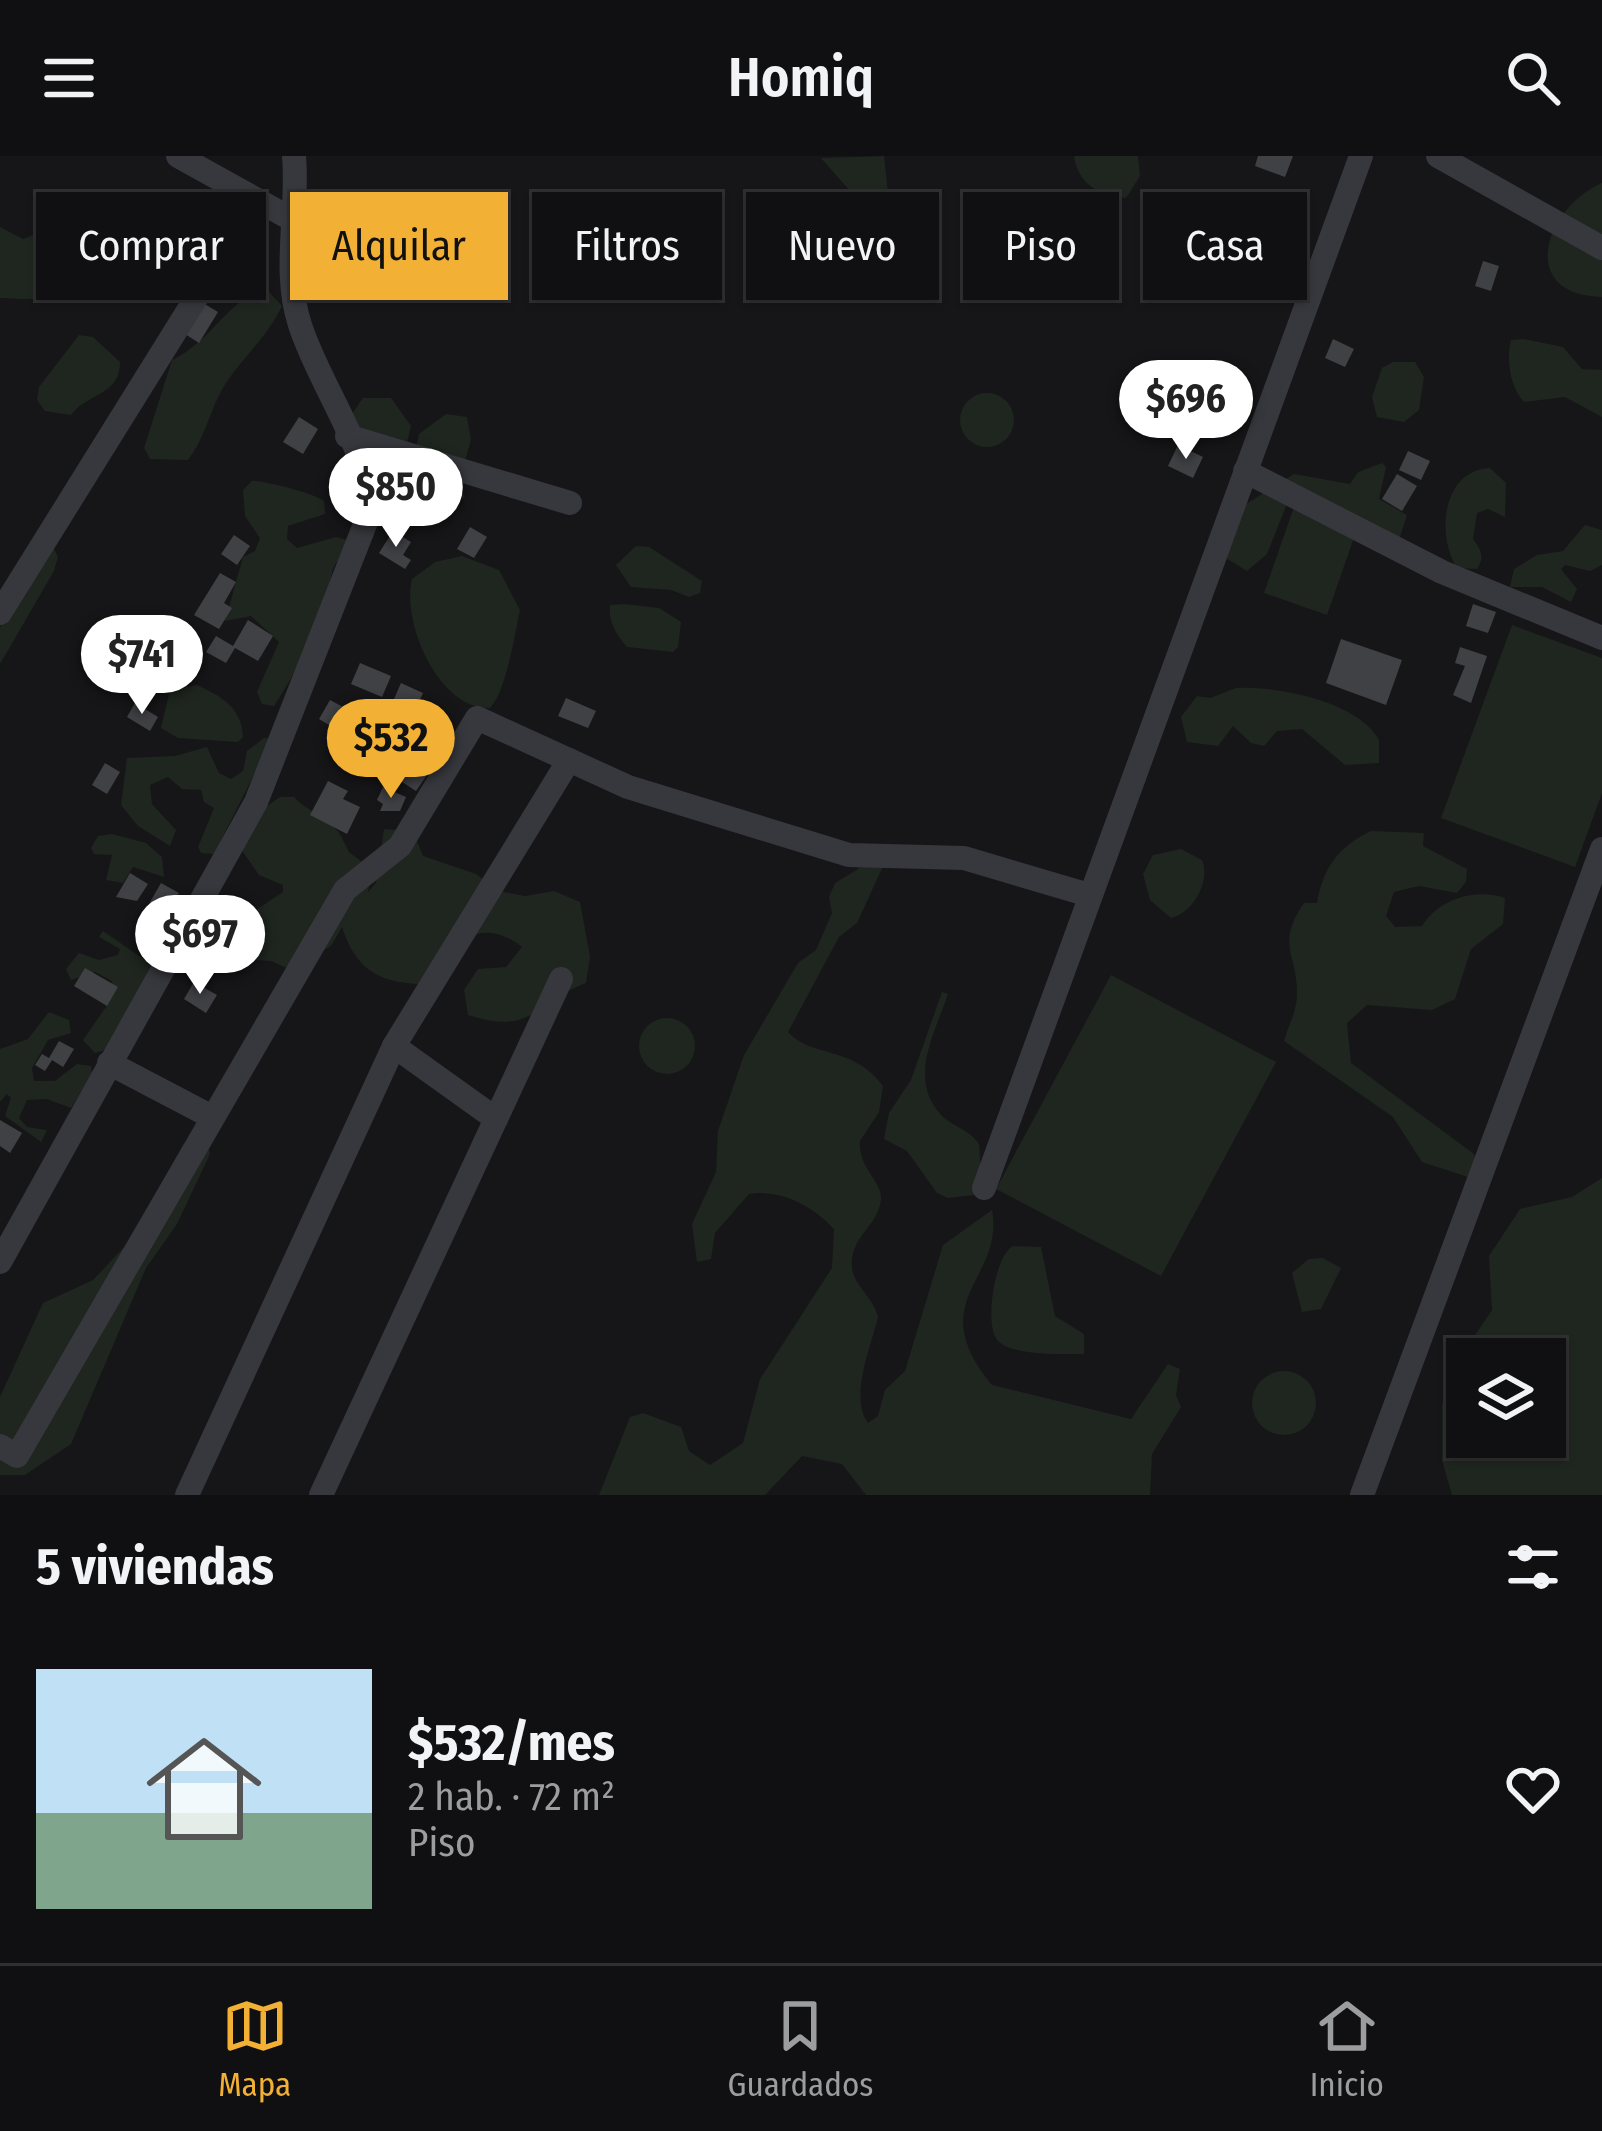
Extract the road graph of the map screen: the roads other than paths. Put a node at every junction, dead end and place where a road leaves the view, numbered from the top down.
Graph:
1 (178, 156) edge
2 (294, 156) edge
3 (1361, 156) edge
4 (1438, 156) edge
5 (242, 192) edge
6 (295, 192) edge
7 (1602, 248) edge
8 (194, 300) edge
9 (293, 300) edge
10 (346, 436) junction
11 (1245, 471) junction
12 (570, 503) dead end
13 (0, 614) edge
14 (1602, 638) edge
15 (568, 760) junction
16 (1602, 849) edge
17 (1089, 895) junction
18 (561, 979) dead end
19 (394, 1046) junction
20 (109, 1063) junction
21 (210, 1116) junction
22 (496, 1119) junction
23 (984, 1188) dead end
24 (0, 1262) edge
25 (0, 1446) edge
26 (187, 1495) edge
27 (321, 1495) edge
28 (1362, 1495) edge

1 - 5 street
2 - 6 street
3 - 11 street
4 - 7 street
8 - 13 street
9 - 10 street
10 - 12 street
10 - 20 street
11 - 14 street
11 - 17 street
15 - 17 street
15 - 19 street
15 - 21 street
16 - 28 street
17 - 23 street
18 - 22 street
19 - 22 street
19 - 26 street
20 - 21 street
20 - 24 street
21 - 25 street
22 - 27 street

